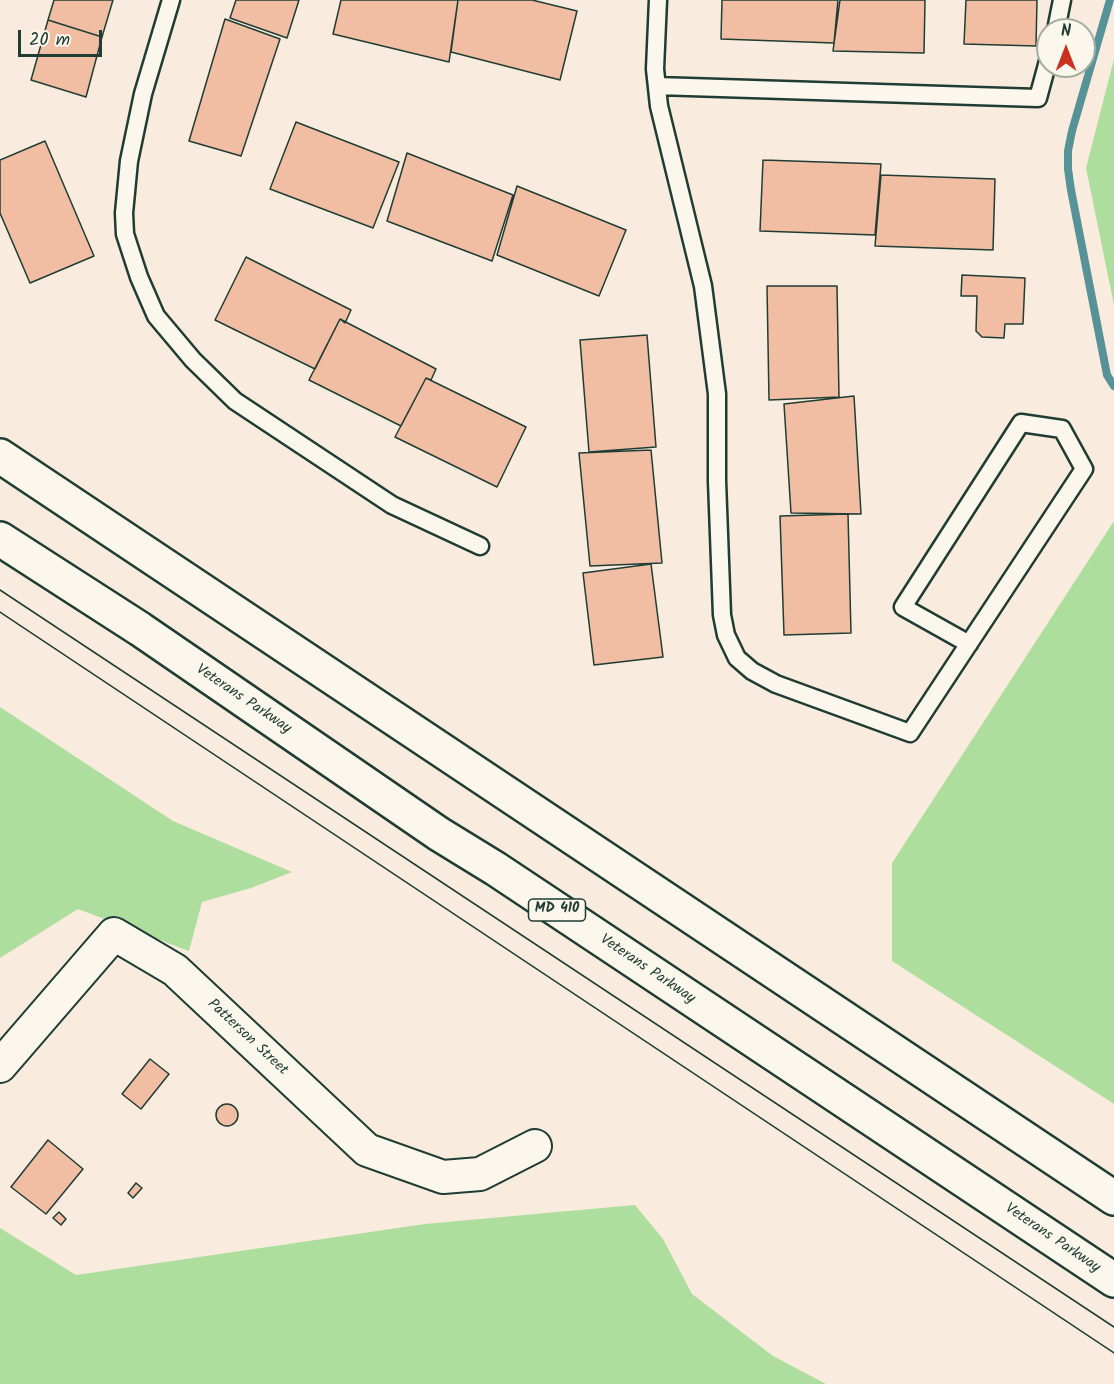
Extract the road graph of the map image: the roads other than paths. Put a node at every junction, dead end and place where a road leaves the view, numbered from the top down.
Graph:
1 (171, 0) edge
2 (658, 0) edge
3 (1062, 0) edge
4 (1058, 18) edge
5 (1043, 78) edge
6 (657, 86) junction
7 (0, 456) edge
8 (0, 539) edge
9 (480, 546) dead end
10 (969, 644) junction
11 (0, 1066) edge
12 (536, 1146) dead end
13 (1114, 1198) edge
14 (1114, 1280) edge

1 - 9 lane
2 - 6 lane
3 - 4 lane
5 - 6 lane
6 - 10 lane
7 - 13 main road
8 - 14 main road, Veterans Parkway / MD 410
10 - 10 lane
11 - 12 street, Patterson Street

